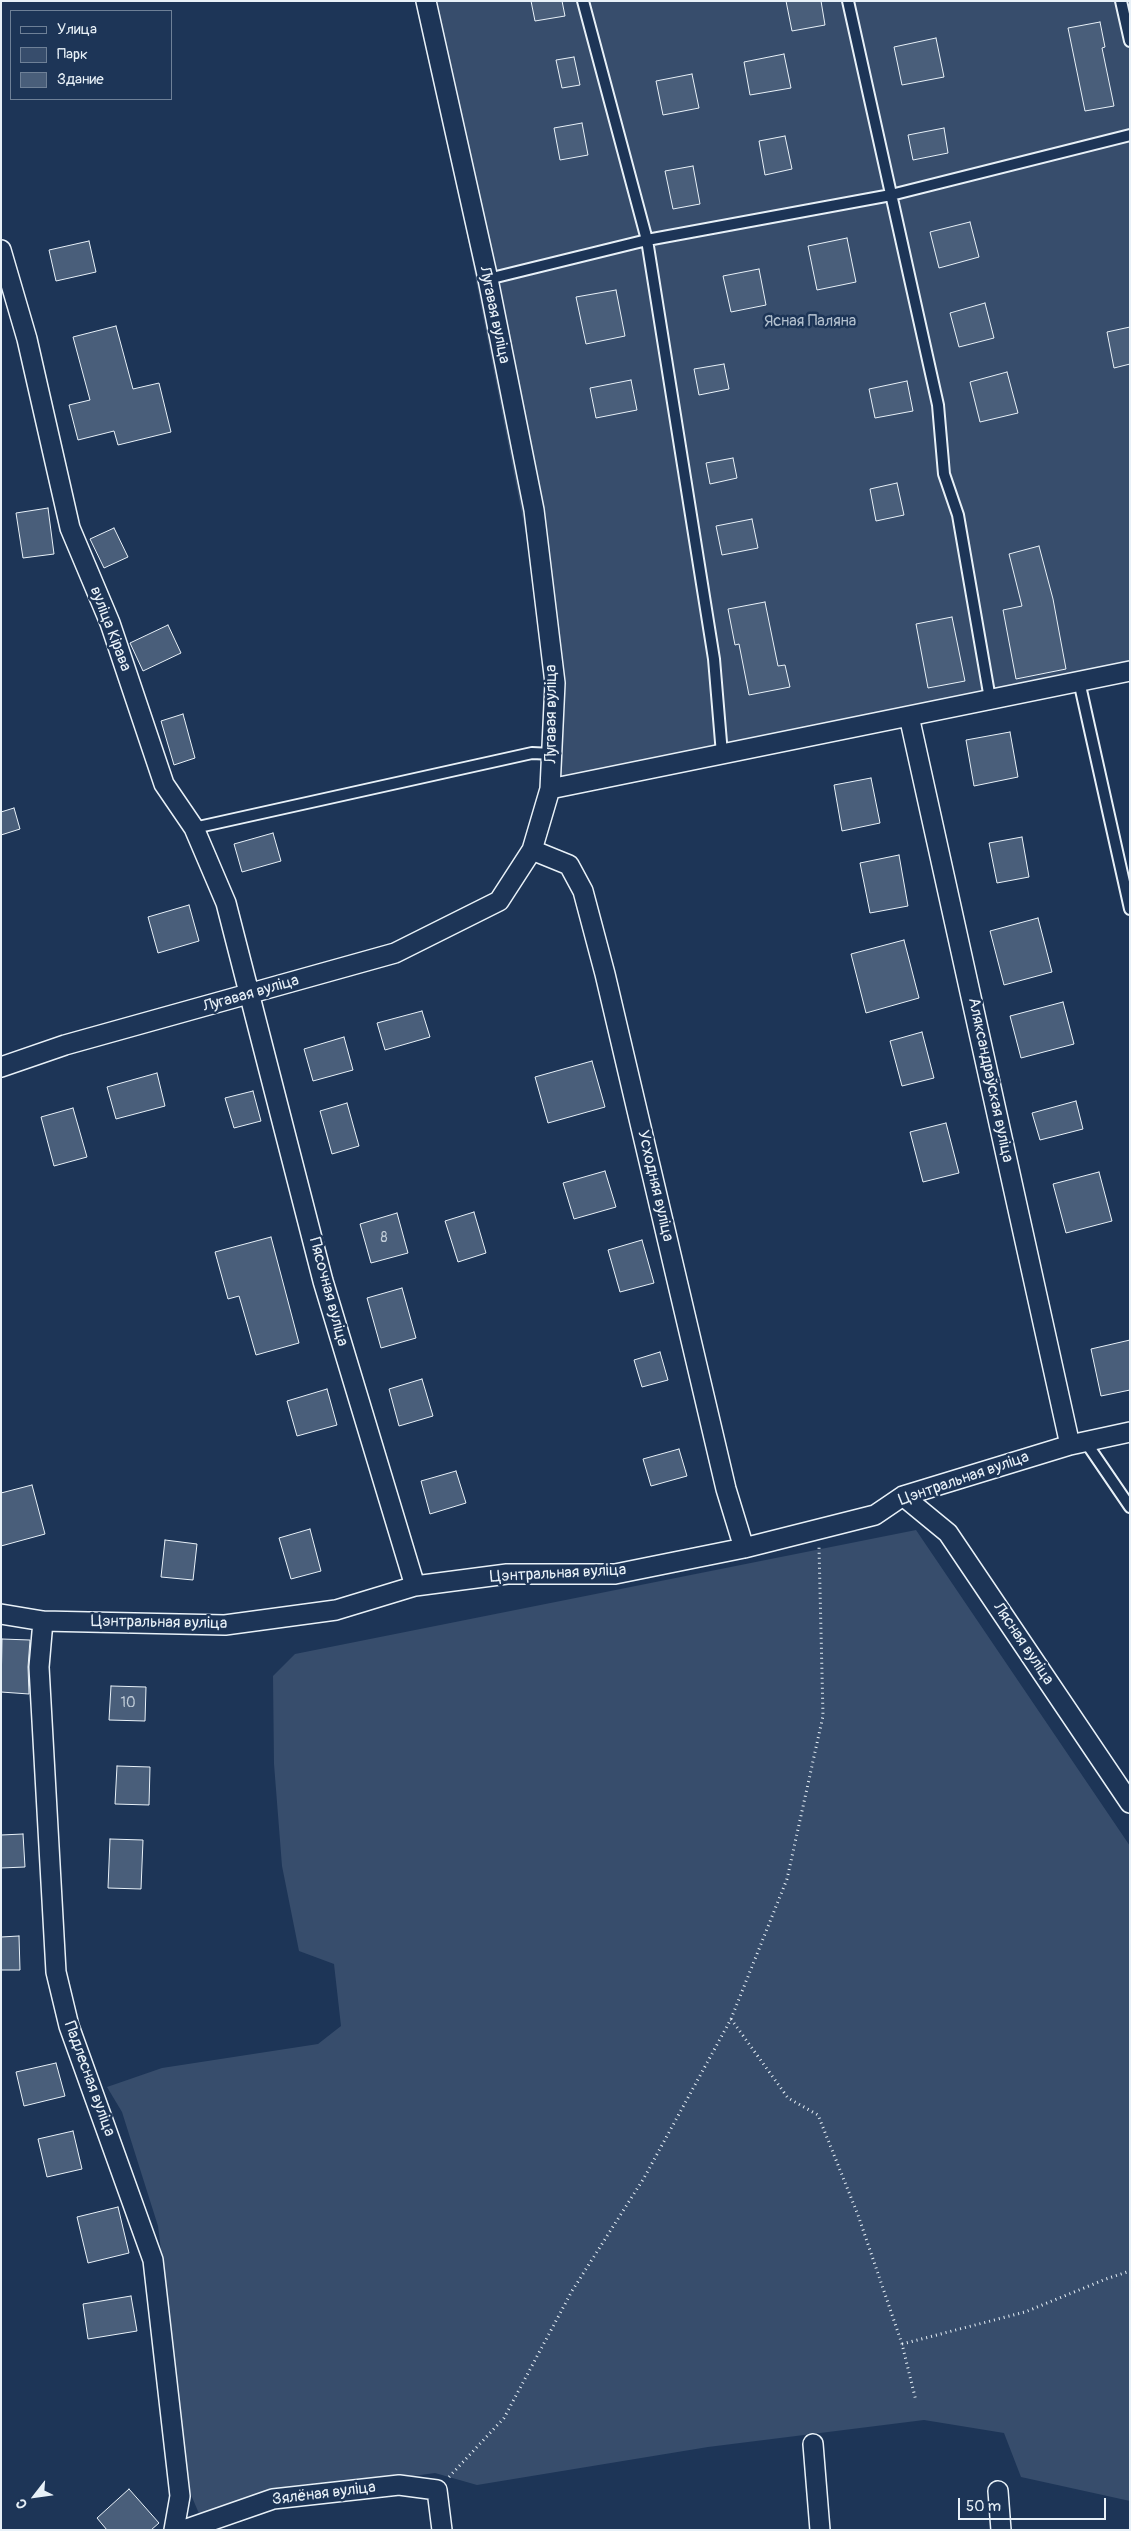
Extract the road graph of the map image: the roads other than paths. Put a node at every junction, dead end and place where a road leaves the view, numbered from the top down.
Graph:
1 (426, 1) edge
2 (584, 1) edge
3 (848, 1) edge
4 (1121, 1) edge
5 (1130, 41) edge
6 (1130, 135) edge
7 (891, 195) junction
8 (647, 240) junction
9 (1, 250) edge
10 (488, 279) junction
11 (1130, 670) edge
12 (1079, 681) junction
13 (990, 699) junction
14 (909, 716) junction
15 (553, 754) junction
16 (722, 754) junction
17 (550, 789) junction
18 (194, 828) junction
19 (532, 850) junction
20 (1130, 909) edge
21 (249, 995) junction
22 (1, 1067) edge
23 (1130, 1432) edge
24 (1078, 1443) junction
25 (903, 1496) junction
26 (1130, 1507) edge
27 (744, 1548) junction
28 (415, 1586) junction
29 (1, 1614) edge
30 (43, 1620) junction
31 (1130, 1803) edge
32 (813, 2444) dead end
33 (998, 2491) dead end
34 (174, 2530) edge
35 (184, 2530) edge
36 (442, 2530) edge
37 (820, 2530) edge
38 (1001, 2530) edge

1 - 10 street, Лугавая вуліца
2 - 8 lane
3 - 7 lane
4 - 5 lane
6 - 7 lane
7 - 8 lane
7 - 13 lane
8 - 10 lane
8 - 16 lane
9 - 18 street, вуліца Кірава
10 - 15 street, Лугавая вуліца
11 - 12 street
12 - 13 street
12 - 20 lane
13 - 14 street
14 - 16 street
14 - 24 street, Аляксандраўская вуліца
15 - 17 street, Лугавая вуліца
15 - 18 lane
16 - 17 street
17 - 19 street, Лугавая вуліца
18 - 21 street, вуліца Кірава
19 - 21 street, Лугавая вуліца
19 - 27 street, Усходняя вуліца
21 - 22 street, Лугавая вуліца
21 - 28 street, Пясочная вуліца
23 - 24 street, Цэнтральная вуліца
24 - 25 street, Цэнтральная вуліца
24 - 26 lane
25 - 27 street, Цэнтральная вуліца
25 - 31 street, Лясная вуліца
27 - 28 street, Цэнтральная вуліца
28 - 30 street, Цэнтральная вуліца
29 - 30 street, Цэнтральная вуліца
30 - 34 street, Падлесная вуліца
32 - 37 street
33 - 38 street
35 - 36 street, Зялёная вуліца

